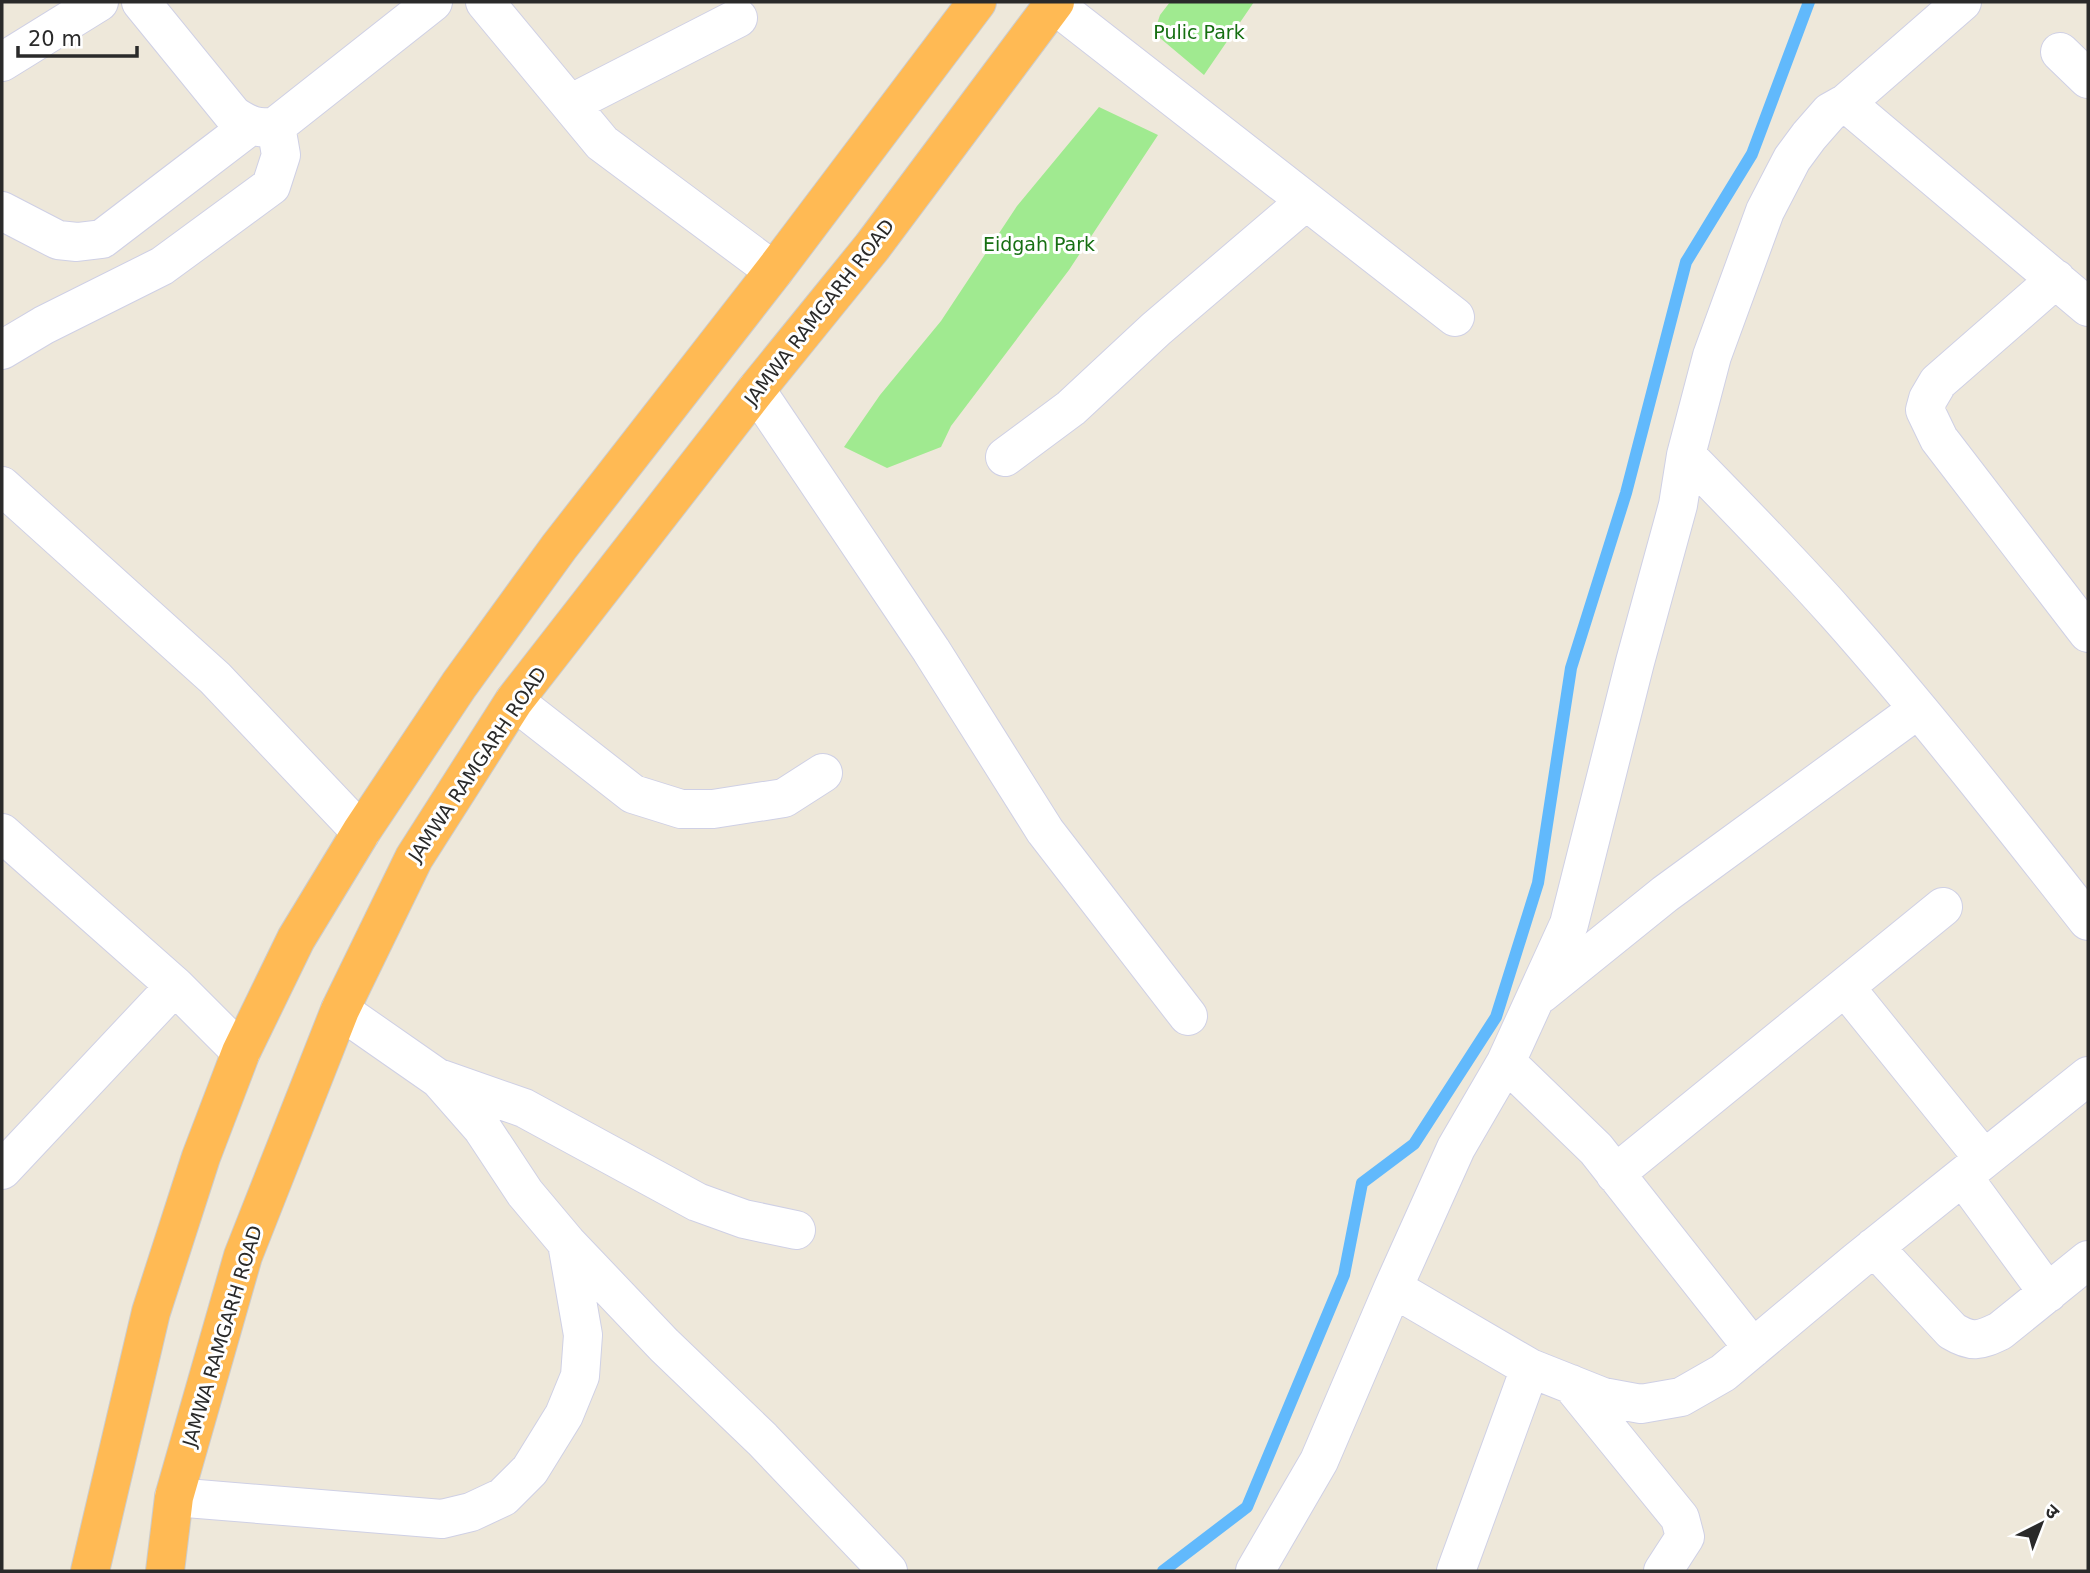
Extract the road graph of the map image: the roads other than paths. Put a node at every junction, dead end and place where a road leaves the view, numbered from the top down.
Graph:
1 (99, 2) edge
2 (141, 2) edge
3 (433, 2) edge
4 (485, 2) edge
5 (977, 2) edge
6 (1053, 2) edge
7 (1962, 2) edge
8 (738, 18) dead end
9 (2060, 52) dead end
10 (2, 62) edge
11 (2088, 79) edge
12 (1846, 103) junction
13 (570, 104) junction
14 (263, 126) junction
15 (1306, 201) junction
16 (2, 211) edge
17 (774, 271) junction
18 (2056, 279) junction
19 (2088, 307) edge
20 (1455, 317) dead end
21 (2, 350) edge
22 (756, 390) junction
23 (1686, 455) junction
24 (1005, 457) dead end
25 (2, 486) edge
26 (2088, 633) edge
27 (514, 701) junction
28 (1917, 710) junction
29 (823, 773) dead end
30 (361, 832) junction
31 (2, 833) edge
32 (1943, 907) dead end
33 (2088, 921) edge
34 (175, 986) junction
35 (1845, 987) junction
36 (1537, 997) junction
37 (340, 1010) junction
38 (1188, 1016) dead end
39 (241, 1052) junction
40 (1506, 1062) junction
41 (2088, 1076) edge
42 (439, 1079) junction
43 (1973, 1168) junction
44 (2, 1170) edge
45 (1615, 1174) junction
46 (796, 1230) dead end
47 (568, 1243) junction
48 (1874, 1247) junction
49 (2088, 1260) edge
50 (1393, 1288) junction
51 (2048, 1293) junction
52 (1753, 1348) junction
53 (1530, 1368) junction
54 (1571, 1384) junction
55 (174, 1497) junction
56 (90, 1571) edge
57 (164, 1571) edge
58 (888, 1571) edge
59 (1255, 1571) edge
60 (1456, 1571) edge
61 (1663, 1571) edge

1 - 10 street
2 - 14 street
3 - 14 street
4 - 13 street
5 - 17 highway
6 - 15 street
6 - 22 highway, JAMWA RAMGARH ROAD
7 - 12 street
8 - 13 street
9 - 11 street
12 - 18 street
12 - 23 street
13 - 17 street
14 - 16 street
14 - 21 street
15 - 20 street
15 - 24 street
17 - 30 highway
18 - 19 street
18 - 26 street
22 - 27 highway, JAMWA RAMGARH ROAD
22 - 38 street
23 - 28 street
23 - 36 street
25 - 30 street
27 - 29 street
27 - 37 highway, JAMWA RAMGARH ROAD
28 - 33 street
28 - 36 street
30 - 39 highway
31 - 34 street
32 - 35 street
34 - 39 street
34 - 44 street
35 - 43 street
35 - 45 street
36 - 40 street
37 - 42 street
37 - 55 highway, JAMWA RAMGARH ROAD
39 - 56 highway
40 - 45 street
40 - 50 street
41 - 43 street
42 - 46 street
42 - 47 street
43 - 48 street
43 - 51 street
45 - 52 street
47 - 55 street
47 - 58 street
48 - 51 street
48 - 52 street
49 - 51 street
50 - 53 street
50 - 59 street
52 - 54 street
53 - 54 street
53 - 60 street
54 - 61 street
55 - 57 highway, JAMWA RAMGARH ROAD

